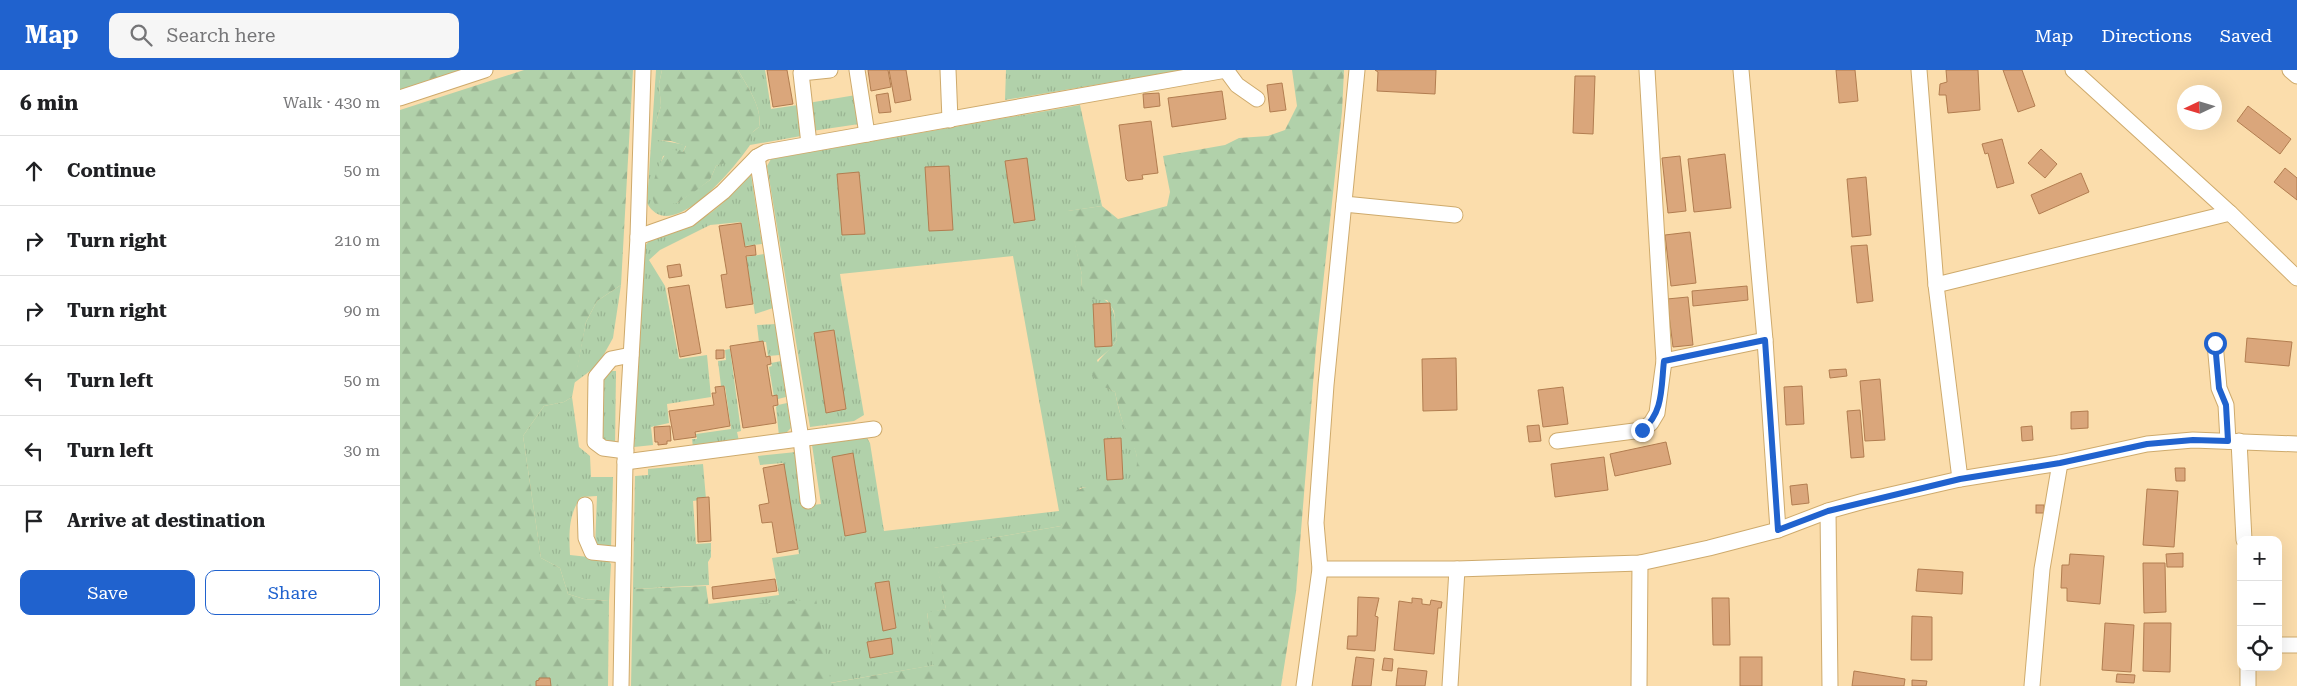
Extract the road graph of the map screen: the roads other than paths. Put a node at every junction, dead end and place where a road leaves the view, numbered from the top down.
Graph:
1 (486, 70) edge
2 (643, 70) edge
3 (830, 70) edge
4 (857, 70) edge
5 (948, 70) edge
6 (1226, 70) edge
7 (1357, 70) edge
8 (1647, 70) edge
9 (1741, 70) edge
10 (1919, 70) edge
11 (2073, 70) edge
12 (2290, 70) edge
13 (2297, 76) edge
14 (400, 98) edge
15 (1257, 99) dead end
16 (950, 120) junction
17 (867, 134) junction
18 (809, 144) junction
19 (757, 157) junction
20 (1344, 204) junction
21 (2230, 213) junction
22 (1455, 215) dead end
23 (638, 237) junction
24 (2297, 278) edge
25 (1936, 285) junction
26 (1765, 340) junction
27 (2215, 343) dead end
28 (631, 355) junction
29 (1664, 361) junction
30 (874, 429) dead end
31 (801, 439) junction
32 (2233, 441) junction
33 (1557, 442) dead end
34 (2297, 444) edge
35 (626, 456) junction
36 (2060, 463) junction
37 (1960, 479) junction
38 (808, 501) dead end
39 (586, 505) dead end
40 (1828, 511) junction
41 (1778, 530) junction
42 (2244, 536) edge
43 (624, 555) junction
44 (1640, 563) junction
45 (1320, 569) junction
46 (1457, 569) junction
47 (2282, 645) edge
48 (2297, 645) edge
49 (2248, 671) edge
50 (621, 686) edge
51 (1304, 686) edge
52 (1450, 686) edge
53 (1639, 686) edge
54 (1830, 686) edge
55 (2032, 686) edge
56 (2248, 686) edge

1 - 14 street
2 - 23 street
3 - 18 street
4 - 17 street
5 - 16 street
6 - 15 street
6 - 16 street
7 - 20 street
8 - 29 street
9 - 26 street
10 - 25 street
11 - 21 street
12 - 13 street
16 - 17 street
17 - 18 street
18 - 19 street
19 - 23 street
19 - 31 street
20 - 22 street
20 - 45 street
21 - 24 street
21 - 25 street
23 - 28 street
25 - 37 street
26 - 29 street
26 - 41 street
27 - 32 street
28 - 35 street
28 - 35 street
29 - 33 street
30 - 31 street
31 - 35 street
31 - 38 street
32 - 34 street
32 - 36 street
32 - 42 street
35 - 43 street
36 - 37 street
36 - 55 street
37 - 40 street
39 - 43 street
40 - 41 street
40 - 54 street
41 - 44 street
43 - 50 street
44 - 46 street
44 - 53 street
45 - 46 street
45 - 51 street
46 - 52 street
47 - 48 street
49 - 56 street

